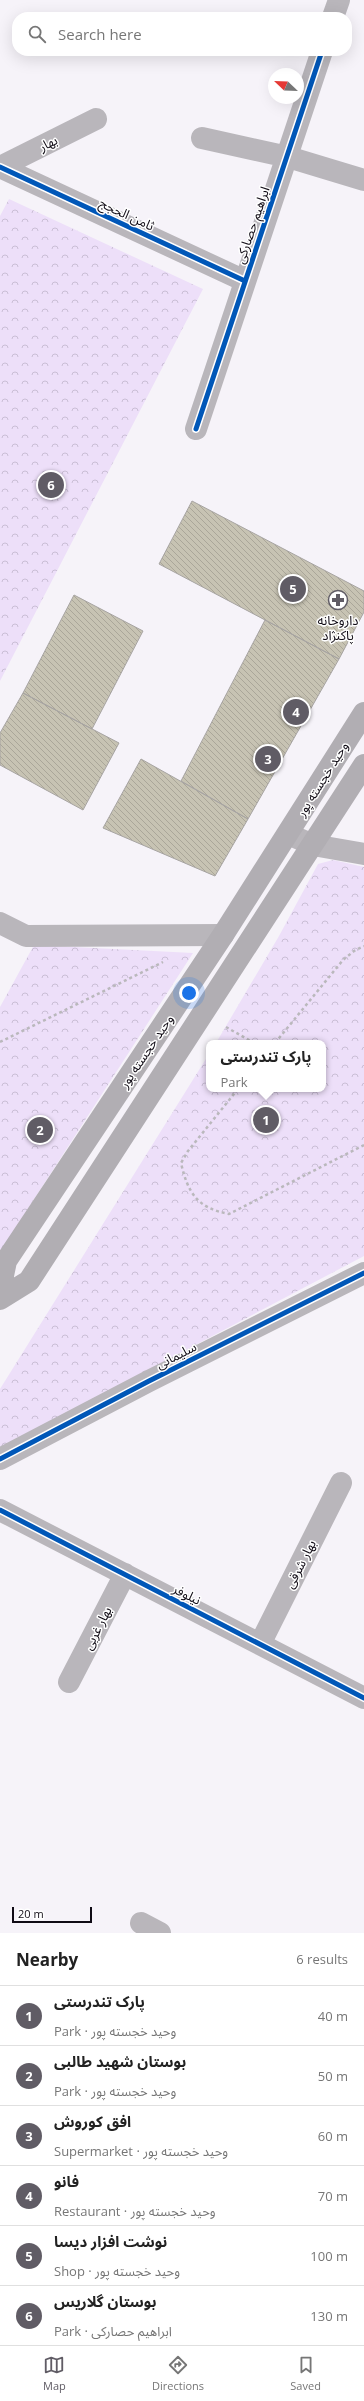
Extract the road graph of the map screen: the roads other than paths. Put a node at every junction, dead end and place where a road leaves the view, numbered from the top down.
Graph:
1 (339, 0) edge
2 (335, 12) edge
3 (320, 56) edge
4 (96, 119) dead end
5 (202, 138) dead end
6 (288, 157) junction
7 (0, 167) edge
8 (364, 180) edge
9 (245, 281) junction
10 (196, 429) dead end
11 (364, 713) edge
12 (364, 765) edge
13 (288, 834) junction
14 (313, 845) junction
15 (364, 854) edge
16 (0, 923) edge
17 (223, 935) junction
18 (364, 1273) edge
19 (0, 1290) edge
20 (0, 1300) edge
21 (0, 1460) edge
22 (341, 1483) dead end
23 (0, 1510) edge
24 (125, 1574) junction
25 (260, 1644) junction
26 (69, 1682) dead end
27 (364, 1698) edge
28 (141, 1923) dead end
29 (160, 1933) edge

1 - 2 street
3 - 6 street, ابراهیم حصارکی
4 - 7 street, بهار
5 - 6 street
6 - 8 street
6 - 9 street, ابراهیم حصارکی
7 - 9 street, ثامن الحجج
9 - 10 street, ابراهیم حصارکی
11 - 13 main road, وحید خجسته پور
12 - 14 main road, وحید خجسته پور
13 - 14 street
13 - 17 main road, وحید خجسته پور
14 - 15 street
14 - 20 main road, وحید خجسته پور
16 - 17 street
17 - 19 main road, وحید خجسته پور
18 - 21 street, سلیمانی
22 - 25 street, بهار شرقی
23 - 24 street, نیلوفر
24 - 25 street, نیلوفر
24 - 26 street, بهار غربی
25 - 27 street, نیلوفر
28 - 29 street

